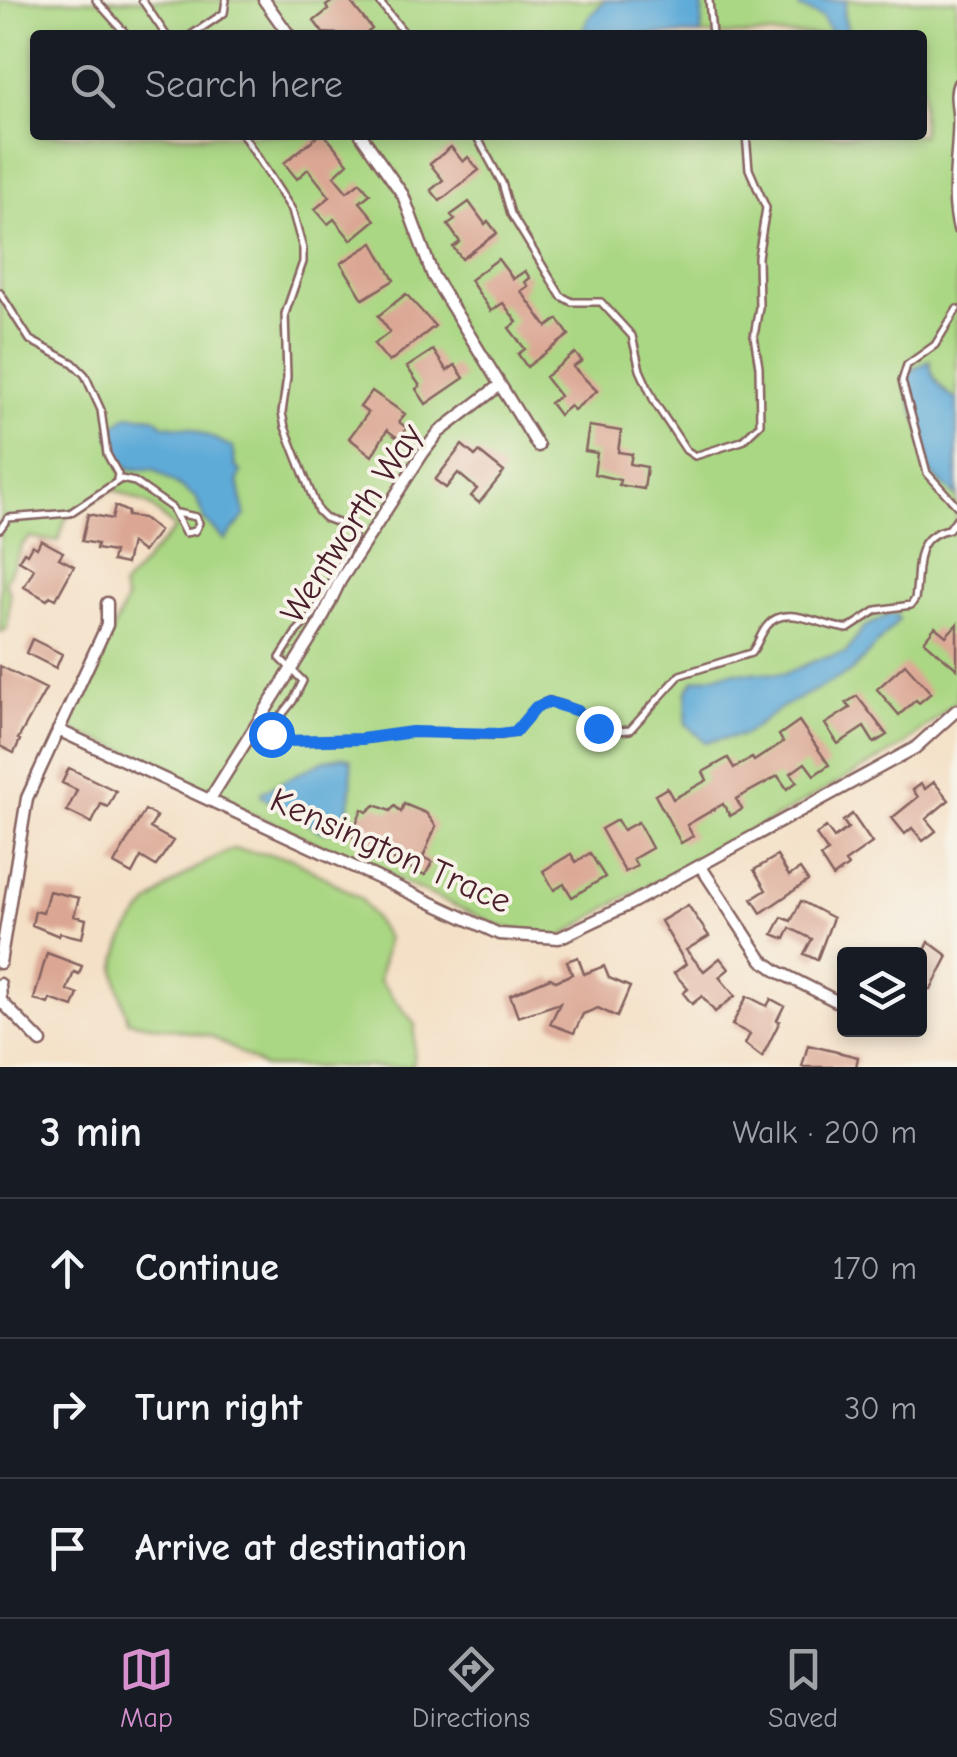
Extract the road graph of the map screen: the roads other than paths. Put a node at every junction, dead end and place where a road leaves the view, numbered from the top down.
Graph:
1 (96, 0) edge
2 (142, 0) edge
3 (226, 0) edge
4 (264, 0) edge
5 (378, 0) edge
6 (710, 0) edge
7 (123, 30) edge
8 (163, 30) edge
9 (198, 30) edge
10 (285, 30) edge
11 (402, 30) edge
12 (712, 30) edge
13 (957, 82) edge
14 (245, 140) edge
15 (364, 140) edge
16 (479, 140) edge
17 (746, 140) edge
18 (957, 231) edge
19 (0, 293) edge
20 (957, 309) edge
21 (500, 385) junction
22 (538, 446) dead end
23 (117, 480) junction
24 (957, 506) edge
25 (177, 513) junction
26 (957, 518) edge
27 (0, 528) edge
28 (107, 603) dead end
29 (291, 668) junction
30 (957, 710) edge
31 (58, 730) junction
32 (210, 799) junction
33 (701, 868) junction
34 (0, 964) edge
35 (0, 984) edge
36 (837, 1002) edge
37 (41, 1042) dead end

1 - 7 lane
2 - 8 lane
3 - 9 lane
4 - 10 street
5 - 11 lane
6 - 12 lane
13 - 18 lane
14 - 29 lane
15 - 21 street
16 - 17 lane
19 - 23 lane
20 - 24 lane
21 - 22 street
21 - 29 street, Wentworth Way
23 - 25 lane
23 - 27 lane
25 - 25 lane
26 - 29 lane
28 - 31 street
29 - 32 street, Wentworth Way
30 - 33 street, Kensington Trace
31 - 32 street, Kensington Trace
31 - 34 street
32 - 33 street, Kensington Trace
33 - 36 street
35 - 37 street

